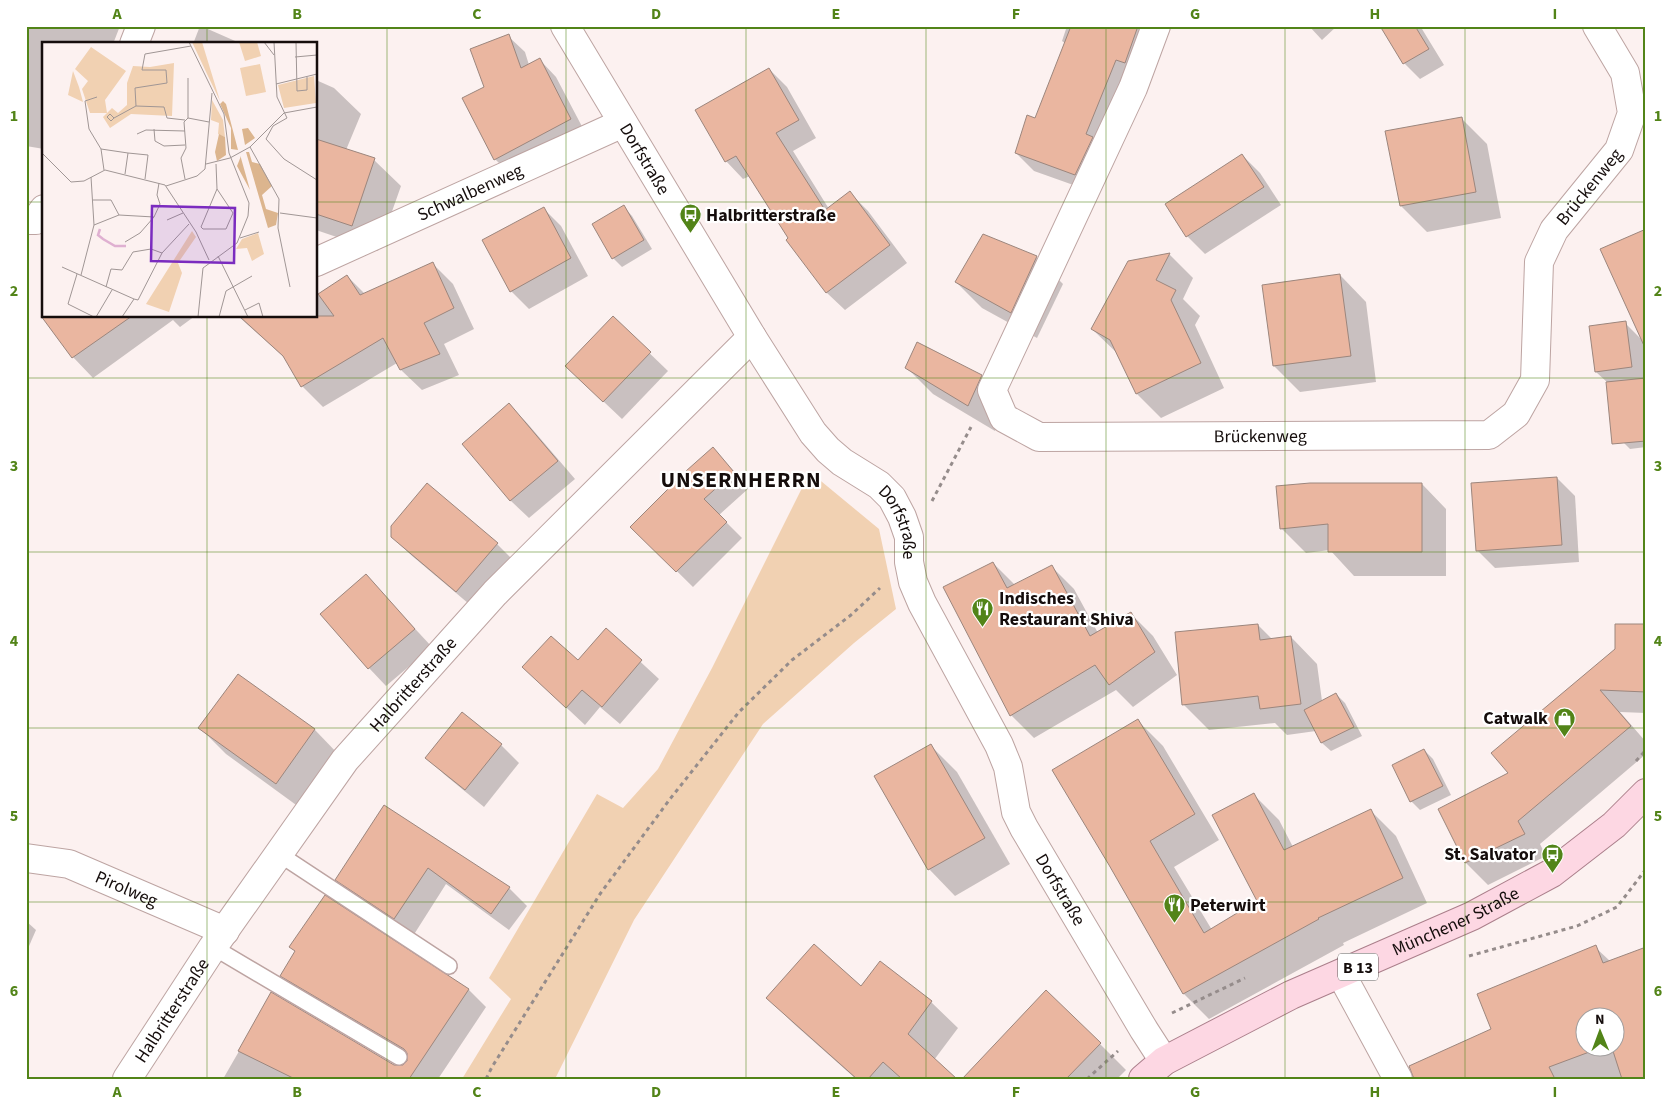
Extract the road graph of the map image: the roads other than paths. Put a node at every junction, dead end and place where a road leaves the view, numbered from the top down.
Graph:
1 (141, 26) edge
2 (565, 26) edge
3 (1156, 26) edge
4 (1597, 26) edge
5 (135, 42) edge
6 (623, 123) junction
7 (318, 261) edge
8 (752, 337) junction
9 (1646, 793) edge
10 (278, 854) junction
11 (26, 858) edge
12 (219, 939) junction
13 (450, 966) dead end
14 (1340, 974) junction
15 (399, 1057) dead end
16 (1164, 1061) junction
17 (127, 1079) edge
18 (1143, 1079) edge
19 (1398, 1079) edge

1 - 5 street
2 - 6 street, Dorfstraße
3 - 4 street, Brückenweg
6 - 7 street, Schwalbenweg
6 - 8 street, Dorfstraße
8 - 10 street, Halbritterstraße
8 - 16 street, Dorfstraße
9 - 14 main road, Münchener Straße / B 13
10 - 12 street, Halbritterstraße
10 - 13 lane
11 - 12 street, Pirolweg
12 - 15 lane
12 - 17 street, Halbritterstraße
14 - 16 main road, Münchener Straße / B 13
14 - 19 street
16 - 18 main road, Münchener Straße / B 13

